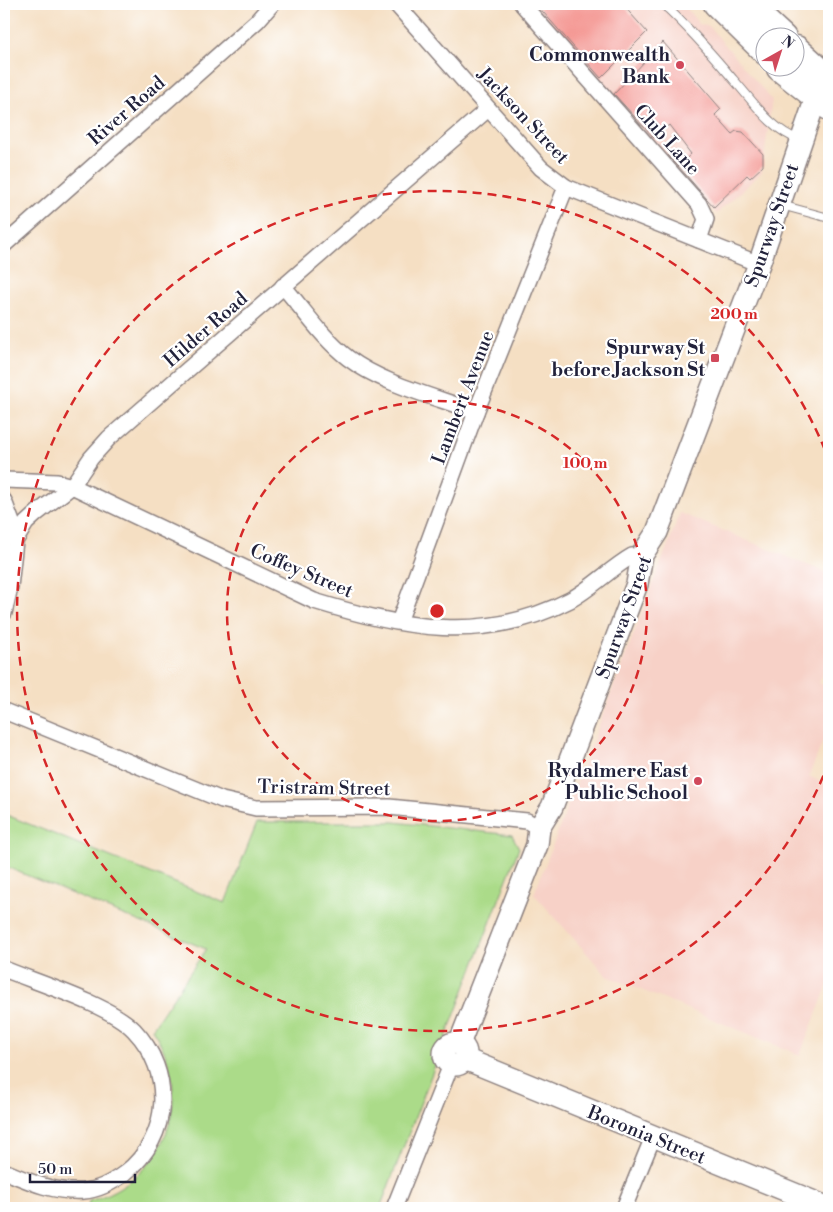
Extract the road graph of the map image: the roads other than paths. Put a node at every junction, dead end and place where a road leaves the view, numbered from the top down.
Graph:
1 (272, 4) edge
2 (396, 4) edge
3 (522, 4) edge
4 (663, 4) edge
5 (716, 4) edge
6 (746, 4) edge
7 (772, 28) edge
8 (756, 42) edge
9 (806, 62) edge
10 (803, 78) edge
11 (826, 88) edge
12 (488, 108) junction
13 (800, 140) junction
14 (566, 187) junction
15 (779, 205) junction
16 (829, 218) edge
17 (699, 240) junction
18 (4, 245) edge
19 (759, 264) junction
20 (283, 286) junction
21 (476, 412) junction
22 (4, 480) edge
23 (72, 486) junction
24 (4, 501) edge
25 (15, 541) junction
26 (642, 555) junction
27 (4, 613) edge
28 (399, 622) junction
29 (4, 710) edge
30 (540, 828) junction
31 (4, 969) edge
32 (458, 1056) junction
33 (653, 1138) junction
34 (4, 1171) edge
35 (394, 1208) edge
36 (624, 1208) edge
37 (829, 1208) edge

1 - 18 street, River Road
2 - 12 street, Jackson Street
3 - 17 street, Club Lane
4 - 13 lane
5 - 8 highway
6 - 7 highway
9 - 11 highway
10 - 11 highway
11 - 13 street, Spurway Street
12 - 14 street, Jackson Street
12 - 20 street, Hilder Road
13 - 15 street, Spurway Street
14 - 17 street, Jackson Street
14 - 21 street, Lambert Avenue
15 - 16 lane
15 - 19 street, Spurway Street
17 - 19 street, Jackson Street
19 - 26 street, Spurway Street
20 - 21 street
20 - 23 street, Hilder Road
21 - 28 street, Lambert Avenue
22 - 23 street, Coffey Street
23 - 25 street, Hilder Road
23 - 28 street, Coffey Street
24 - 25 street
25 - 27 street, Hilder Road
26 - 28 street, Coffey Street
26 - 30 street, Spurway Street
29 - 30 street, Tristram Street
30 - 32 street, Spurway Street
31 - 34 street
32 - 33 street, Boronia Street
32 - 35 street
33 - 36 street
33 - 37 street, Boronia Street

